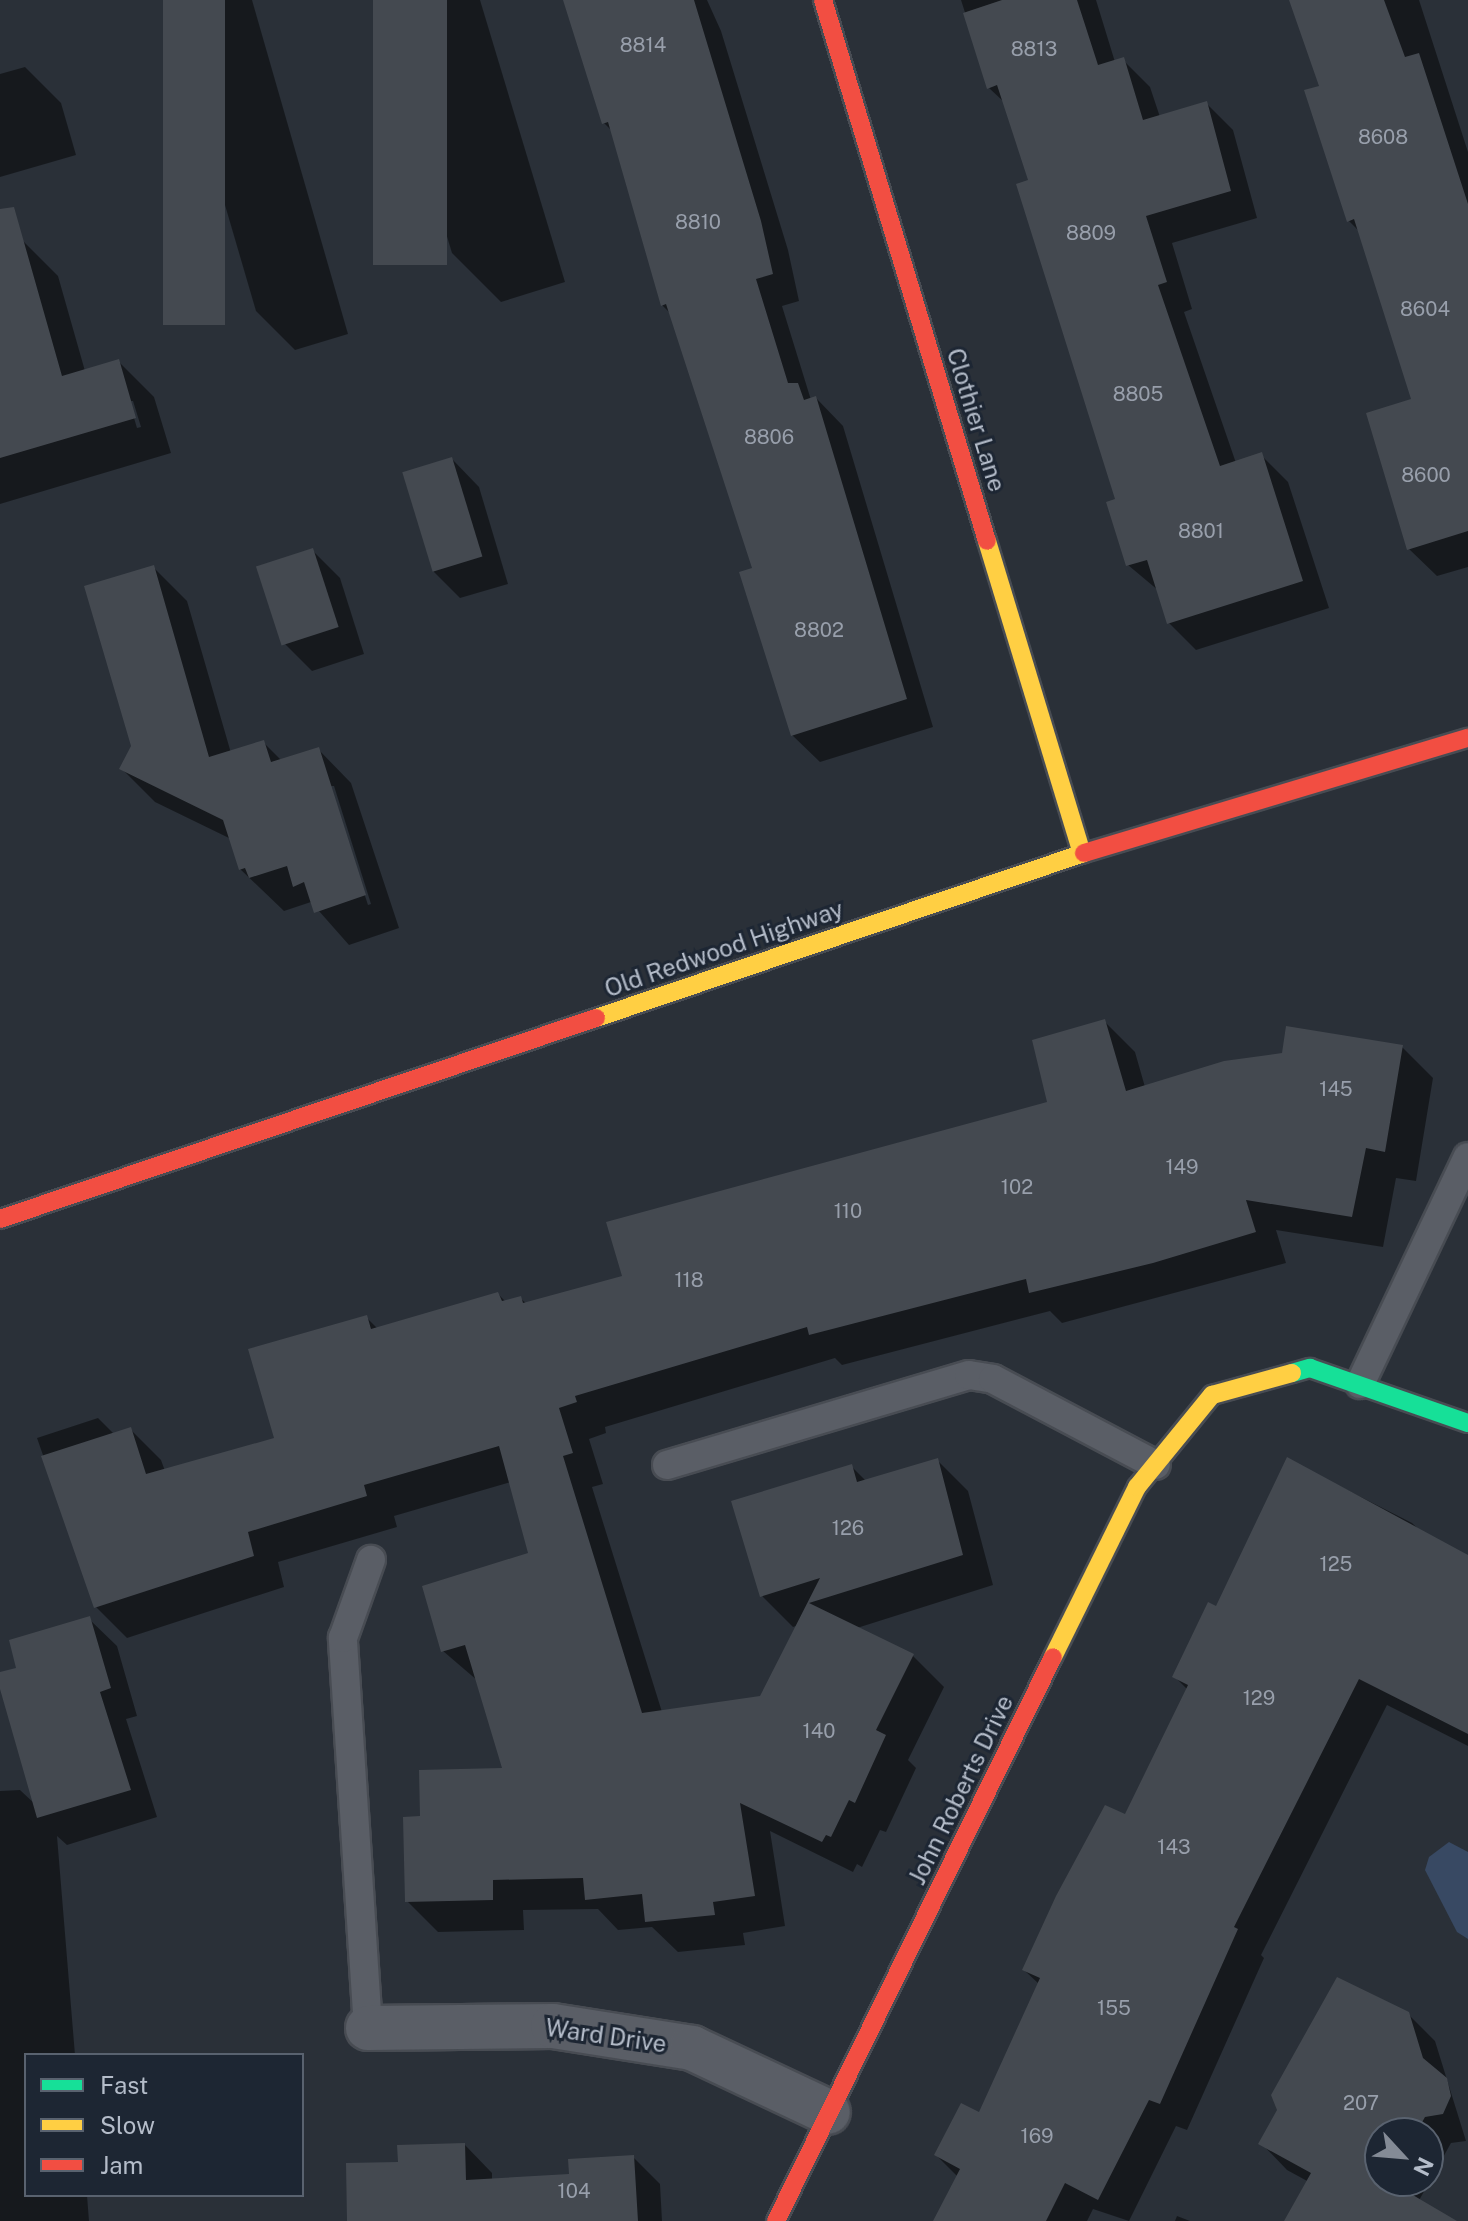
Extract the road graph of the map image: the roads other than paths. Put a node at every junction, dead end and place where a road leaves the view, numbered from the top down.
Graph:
1 (823, 0) edge
2 (1468, 738) edge
3 (1082, 854) junction
4 (1468, 1157) edge
5 (0, 1219) edge
6 (1360, 1384) junction
7 (1468, 1423) edge
8 (667, 1465) dead end
9 (1156, 1465) junction
10 (371, 1560) dead end
11 (368, 2028) joint
12 (828, 2112) junction
13 (776, 2221) edge

1 - 3 street, Clothier Lane
2 - 3 street, Old Redwood Highway
3 - 5 street, Old Redwood Highway
4 - 6 lane
6 - 7 street
6 - 9 street, John Roberts Drive
8 - 9 lane
9 - 12 street, John Roberts Drive
10 - 11 lane
11 - 12 street, Ward Drive
12 - 13 street, John Roberts Drive

